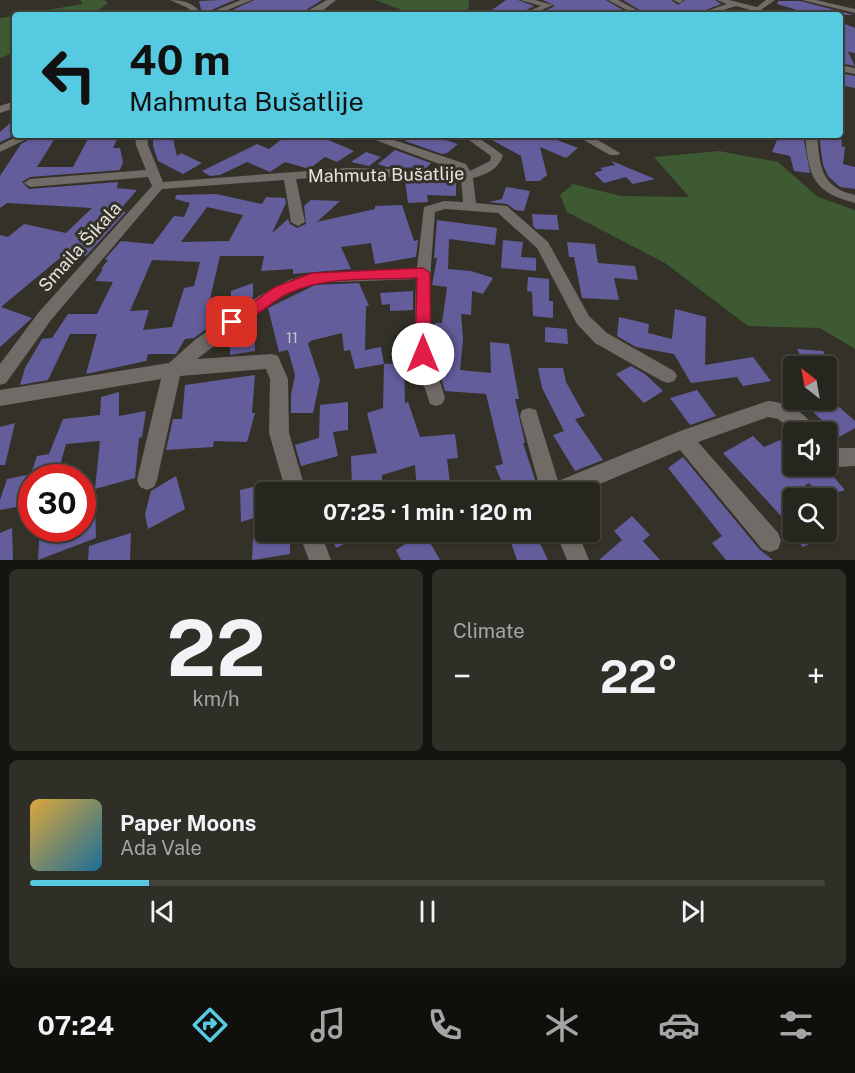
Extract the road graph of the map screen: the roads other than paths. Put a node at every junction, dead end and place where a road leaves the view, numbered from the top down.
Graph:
1 (174, 0) edge
2 (248, 0) edge
3 (332, 0) edge
4 (524, 0) edge
5 (612, 0) edge
6 (721, 0) edge
7 (771, 0) edge
8 (806, 0) edge
9 (735, 4) junction
10 (855, 11) edge
11 (196, 12) edge
12 (216, 12) edge
13 (312, 12) edge
14 (531, 12) edge
15 (636, 12) edge
16 (709, 12) edge
17 (0, 98) edge
18 (0, 110) edge
19 (23, 138) edge
20 (142, 138) edge
21 (377, 138) edge
22 (472, 138) edge
23 (586, 138) edge
24 (811, 138) edge
25 (0, 149) edge
26 (614, 153) dead end
27 (466, 175) junction
28 (290, 176) junction
29 (155, 180) junction
30 (30, 183) dead end
31 (855, 199) edge
32 (470, 205) junction
33 (298, 222) dead end
34 (423, 273) junction
35 (172, 371) junction
36 (668, 376) dead end
37 (0, 378) edge
38 (0, 398) edge
39 (436, 398) dead end
40 (529, 416) dead end
41 (798, 422) edge
42 (683, 440) junction
43 (855, 457) edge
44 (837, 458) edge
45 (147, 480) dead end
46 (293, 482) edge
47 (548, 482) edge
48 (580, 482) edge
49 (770, 541) dead end
50 (313, 542) edge
51 (571, 542) edge
52 (320, 560) edge
53 (578, 560) edge

1 - 11 street
2 - 12 street
3 - 13 street
4 - 14 street
5 - 15 street
6 - 9 street
7 - 9 street
8 - 10 street
9 - 16 street
17 - 18 street
19 - 25 street
20 - 29 street
21 - 27 street
22 - 27 street, Mahmuta Bušatlije
23 - 26 street
24 - 31 street
27 - 28 street, Mahmuta Bušatlije
27 - 32 street
28 - 29 street, Mahmuta Bušatlije
28 - 33 street
29 - 30 street, Mahmuta Bušatlije
29 - 37 street, Smaila Šikala
32 - 34 street
32 - 36 street
34 - 35 street
34 - 39 street
35 - 38 street
35 - 45 street
35 - 46 street
40 - 47 street
41 - 42 street
42 - 48 street
42 - 49 street
43 - 44 street
50 - 52 street
51 - 53 street

